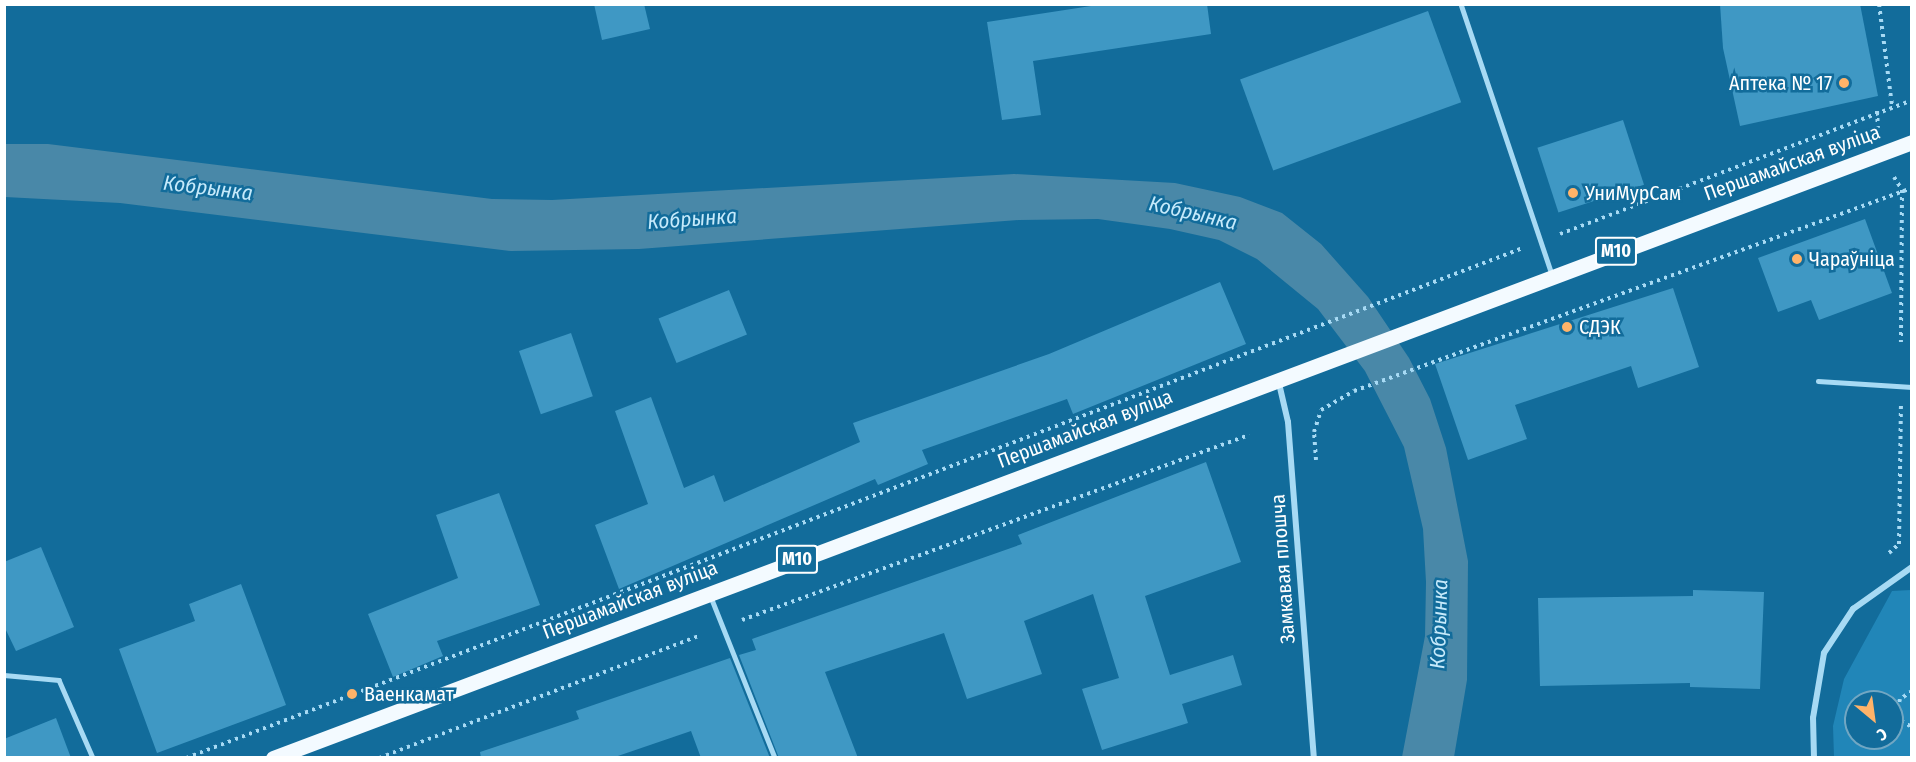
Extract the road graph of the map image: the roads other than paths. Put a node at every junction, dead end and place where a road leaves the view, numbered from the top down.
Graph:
1 (1461, 4) edge
2 (1911, 142) edge
3 (1552, 275) junction
4 (1278, 379) junction
5 (1818, 381) dead end
6 (1911, 387) edge
7 (1911, 567) edge
8 (709, 592) junction
9 (4, 675) edge
10 (93, 758) edge
11 (273, 758) edge
12 (775, 758) edge
13 (1314, 758) edge
14 (1814, 758) edge

1 - 3 lane
2 - 3 main road, Першамайская вуліца / М10
3 - 4 main road, Першамайская вуліца / М10
4 - 8 main road, Першамайская вуліца / М10
4 - 13 street, Замкавая плошча
5 - 6 lane
7 - 14 street
8 - 11 main road, Першамайская вуліца / М10
8 - 12 lane
9 - 10 lane

